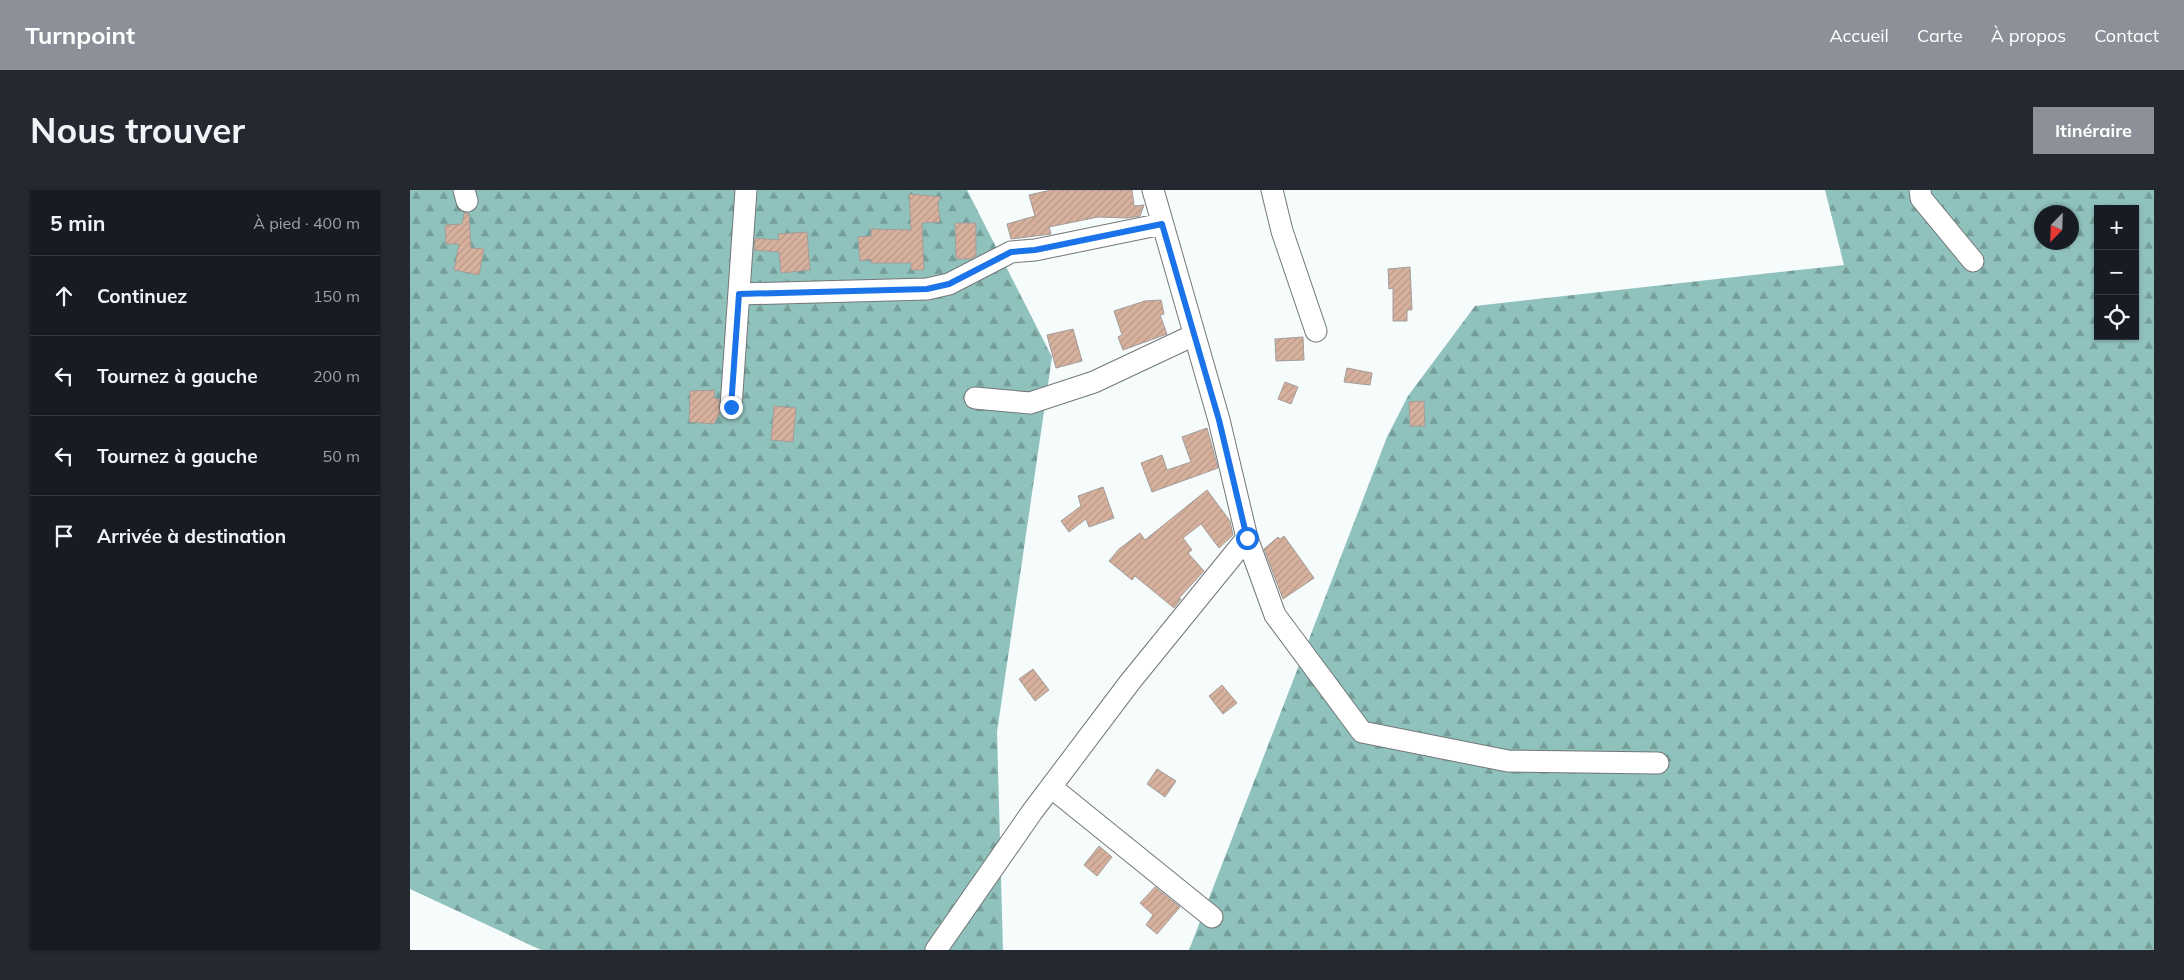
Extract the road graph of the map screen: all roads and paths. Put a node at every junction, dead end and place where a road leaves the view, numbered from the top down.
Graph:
1 (746, 190) edge
2 (1153, 190) edge
3 (1272, 190) edge
4 (1920, 190) edge
5 (1162, 224) junction
6 (1973, 261) dead end
7 (739, 294) junction
8 (1316, 331) dead end
9 (1194, 336) junction
10 (976, 398) dead end
11 (731, 407) dead end
12 (1247, 538) junction
13 (1658, 763) dead end
14 (1051, 787) junction
15 (1212, 917) dead end
16 (936, 950) edge

1 - 7 street
2 - 5 street
3 - 8 street
4 - 6 street
5 - 7 street
5 - 9 street
7 - 11 street
9 - 10 street
9 - 12 street
12 - 13 street
12 - 14 street
14 - 15 street
14 - 16 street

